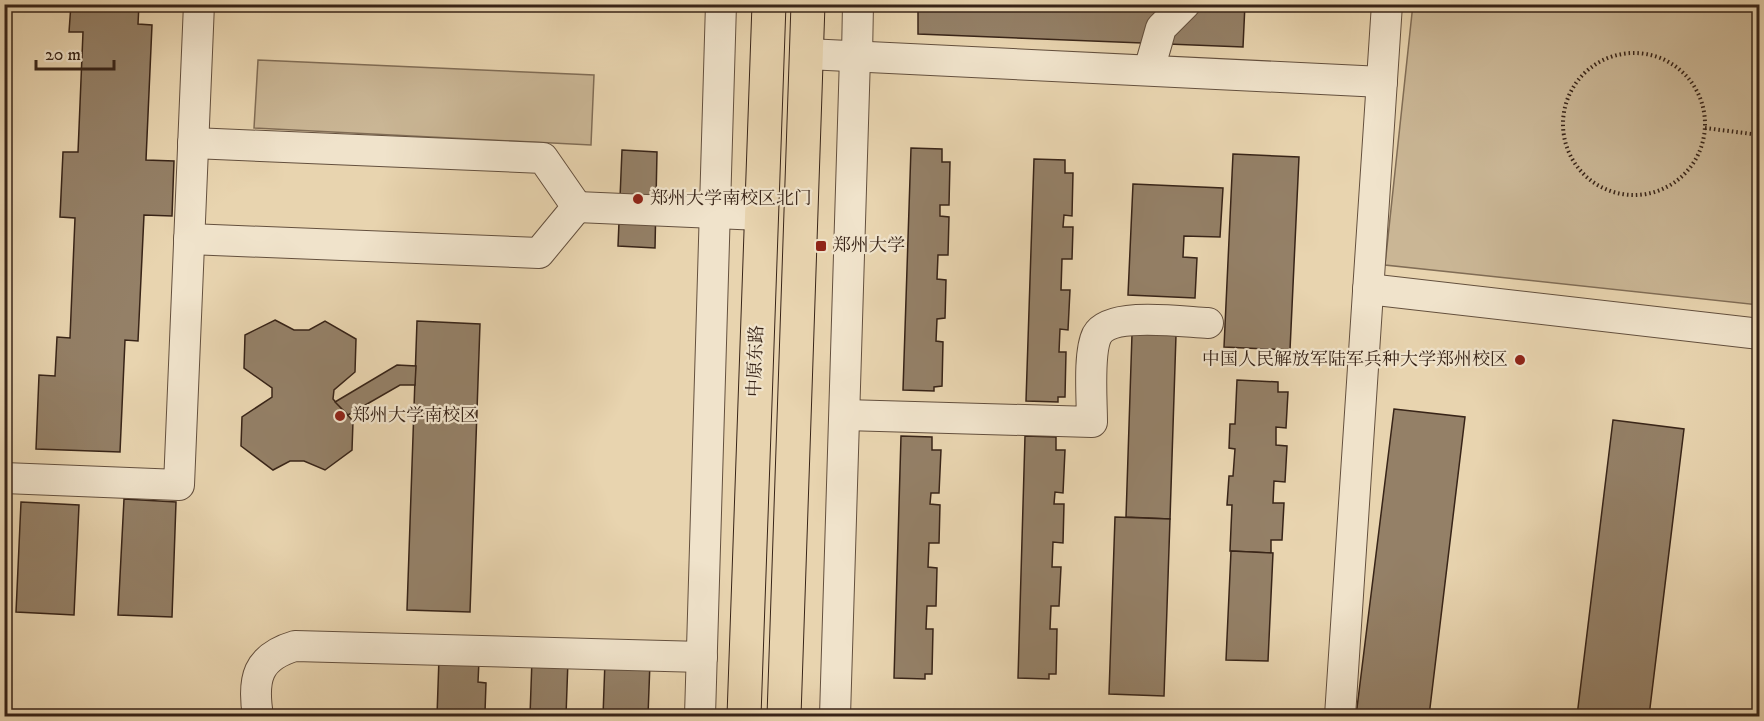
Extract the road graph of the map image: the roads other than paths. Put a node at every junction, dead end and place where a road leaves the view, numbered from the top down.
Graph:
1 (199, 4) edge
2 (721, 4) edge
3 (769, 4) edge
4 (808, 4) edge
5 (858, 4) edge
6 (1185, 4) edge
7 (1387, 4) edge
8 (807, 54) junction
9 (855, 57) junction
10 (1149, 70) junction
11 (1382, 82) junction
12 (193, 143) junction
13 (577, 207) junction
14 (714, 213) junction
15 (761, 215) junction
16 (189, 239) junction
17 (1368, 289) junction
18 (1208, 323) dead end
19 (1760, 334) edge
20 (845, 415) junction
21 (4, 478) edge
22 (702, 657) junction
23 (258, 717) edge
24 (700, 717) edge
25 (744, 717) edge
26 (784, 717) edge
27 (835, 717) edge
28 (1340, 717) edge

1 - 12 street
2 - 14 street
3 - 15 main road, 中原东路
4 - 8 main road
5 - 9 street
6 - 10 street
7 - 11 street
8 - 9 street
8 - 26 main road
9 - 10 street
9 - 20 street
10 - 11 street
11 - 17 street
12 - 13 street
12 - 16 street
13 - 14 street
13 - 16 street
14 - 15 street
14 - 22 street
15 - 25 main road, 中原东路
16 - 21 street
17 - 19 street
17 - 28 street
18 - 20 street
20 - 27 street
22 - 23 street
22 - 24 street

